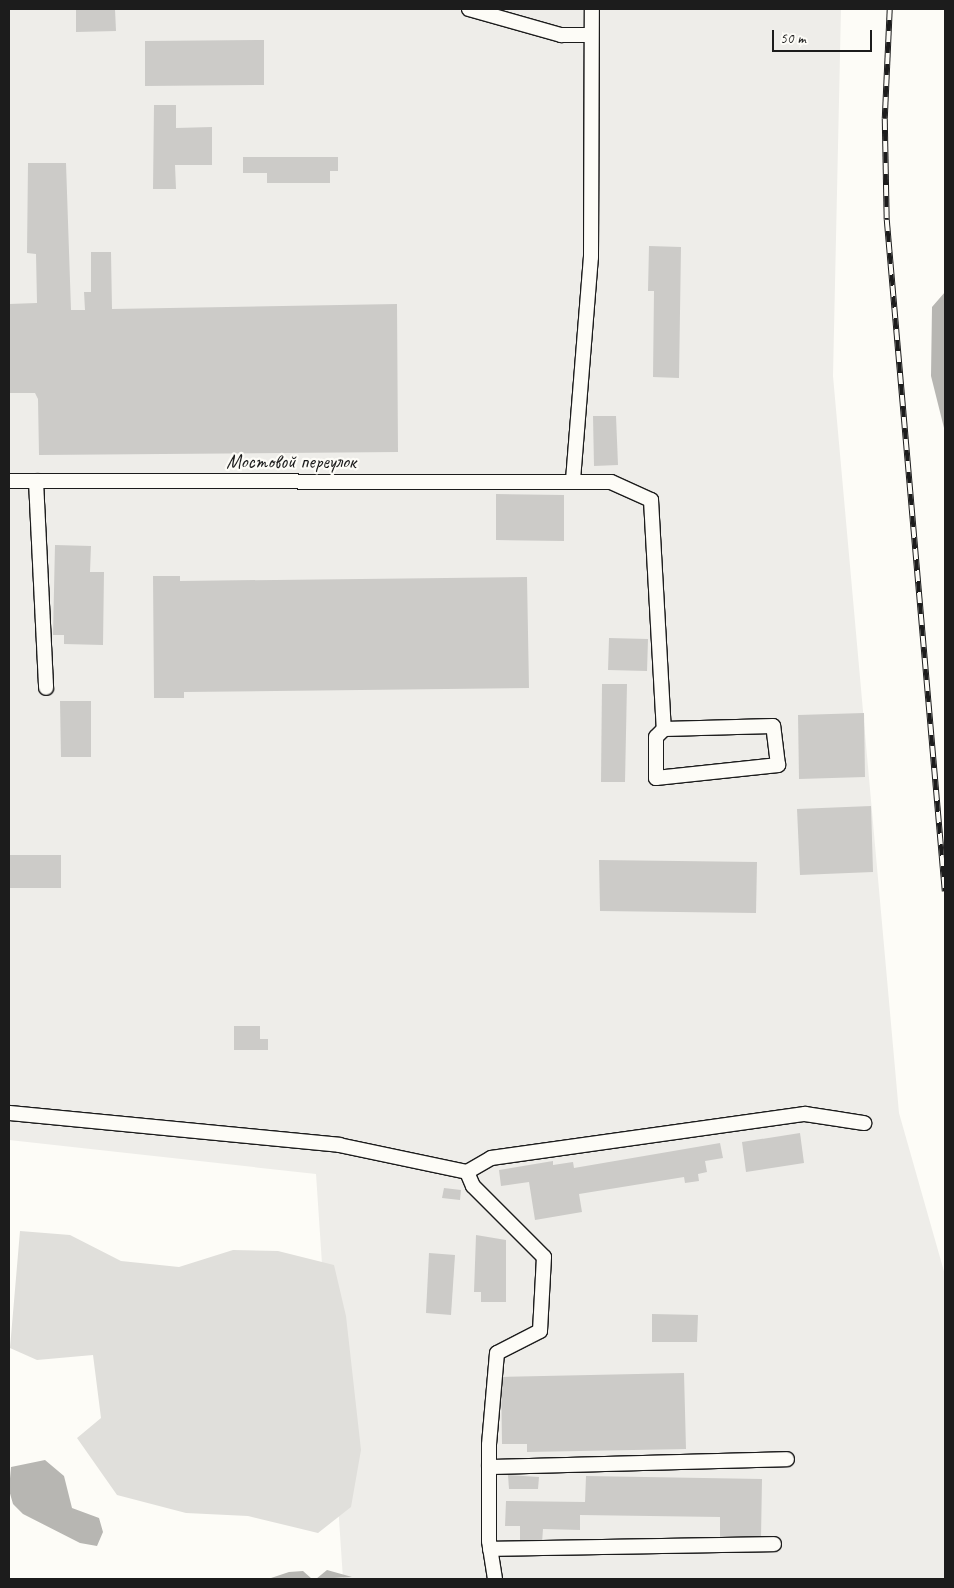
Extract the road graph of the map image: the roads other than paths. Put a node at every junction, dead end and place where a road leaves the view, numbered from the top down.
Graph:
1 (469, 9) edge
2 (592, 9) edge
3 (590, 35) junction
4 (573, 480) junction
5 (9, 481) edge
6 (36, 481) junction
7 (46, 688) dead end
8 (664, 730) junction
9 (9, 1113) edge
10 (864, 1123) dead end
11 (467, 1172) junction
12 (787, 1459) dead end
13 (489, 1467) junction
14 (774, 1544) dead end
15 (490, 1549) junction
16 (495, 1579) edge

1 - 3 street
2 - 3 street
3 - 4 street
4 - 6 street, Мостовой переулок
4 - 8 street, Мостовой переулок
5 - 6 street, Мостовой переулок
6 - 7 street
8 - 8 street
9 - 11 street
10 - 11 street
11 - 13 street
12 - 13 street
13 - 15 street
14 - 15 street
15 - 16 street

